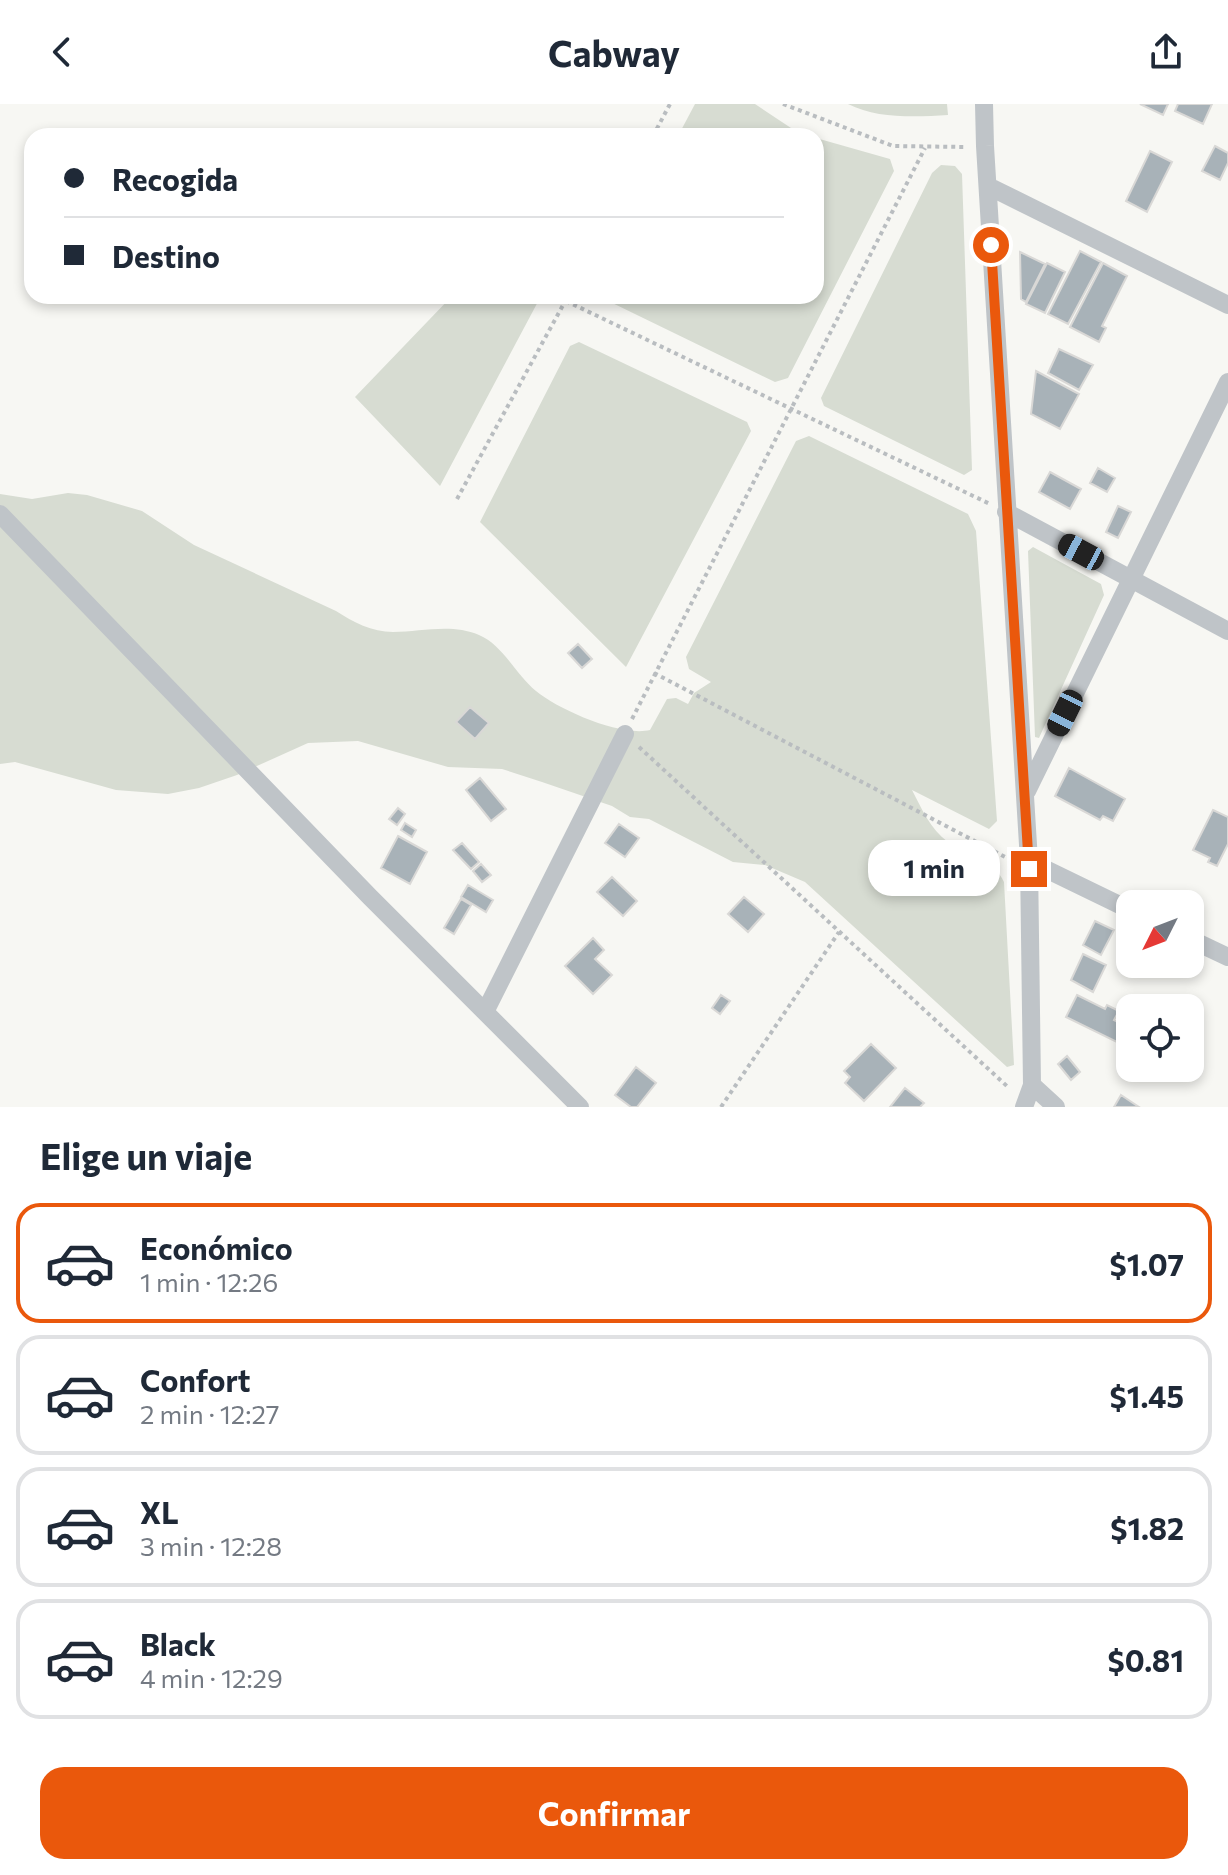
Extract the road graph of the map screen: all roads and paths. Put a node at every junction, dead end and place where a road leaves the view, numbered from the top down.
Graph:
1 (670, 104) edge
2 (783, 104) edge
3 (984, 104) edge
4 (657, 128) edge
5 (985, 146) junction
6 (925, 148) junction
7 (988, 186) junction
8 (564, 304) edge
9 (579, 304) edge
10 (1228, 305) edge
11 (1228, 382) edge
12 (790, 409) junction
13 (457, 499) dead end
14 (1006, 512) junction
15 (0, 514) edge
16 (1131, 579) junction
17 (1228, 631) edge
18 (654, 673) junction
19 (625, 734) junction
20 (1026, 793) junction
21 (1029, 865) junction
22 (1116, 904) edge
23 (839, 932) junction
24 (1204, 946) edge
25 (1228, 957) edge
26 (485, 1012) junction
27 (1032, 1085) junction
28 (1026, 1105) edge
29 (580, 1107) edge
30 (721, 1107) edge
31 (1056, 1107) edge

1 - 4 path
2 - 6 path
3 - 5 street
5 - 6 path
5 - 7 street
6 - 12 path
7 - 10 street
7 - 14 street
8 - 13 path
9 - 12 path
11 - 16 street
12 - 14 path
12 - 18 path
14 - 16 street
14 - 20 street
15 - 26 street
16 - 17 street
16 - 20 street
18 - 19 path
18 - 21 path
19 - 23 path
19 - 26 street
20 - 21 street
21 - 22 street
21 - 27 street
23 - 28 path
23 - 30 path
24 - 25 street
26 - 29 street
27 - 28 street
27 - 31 street

